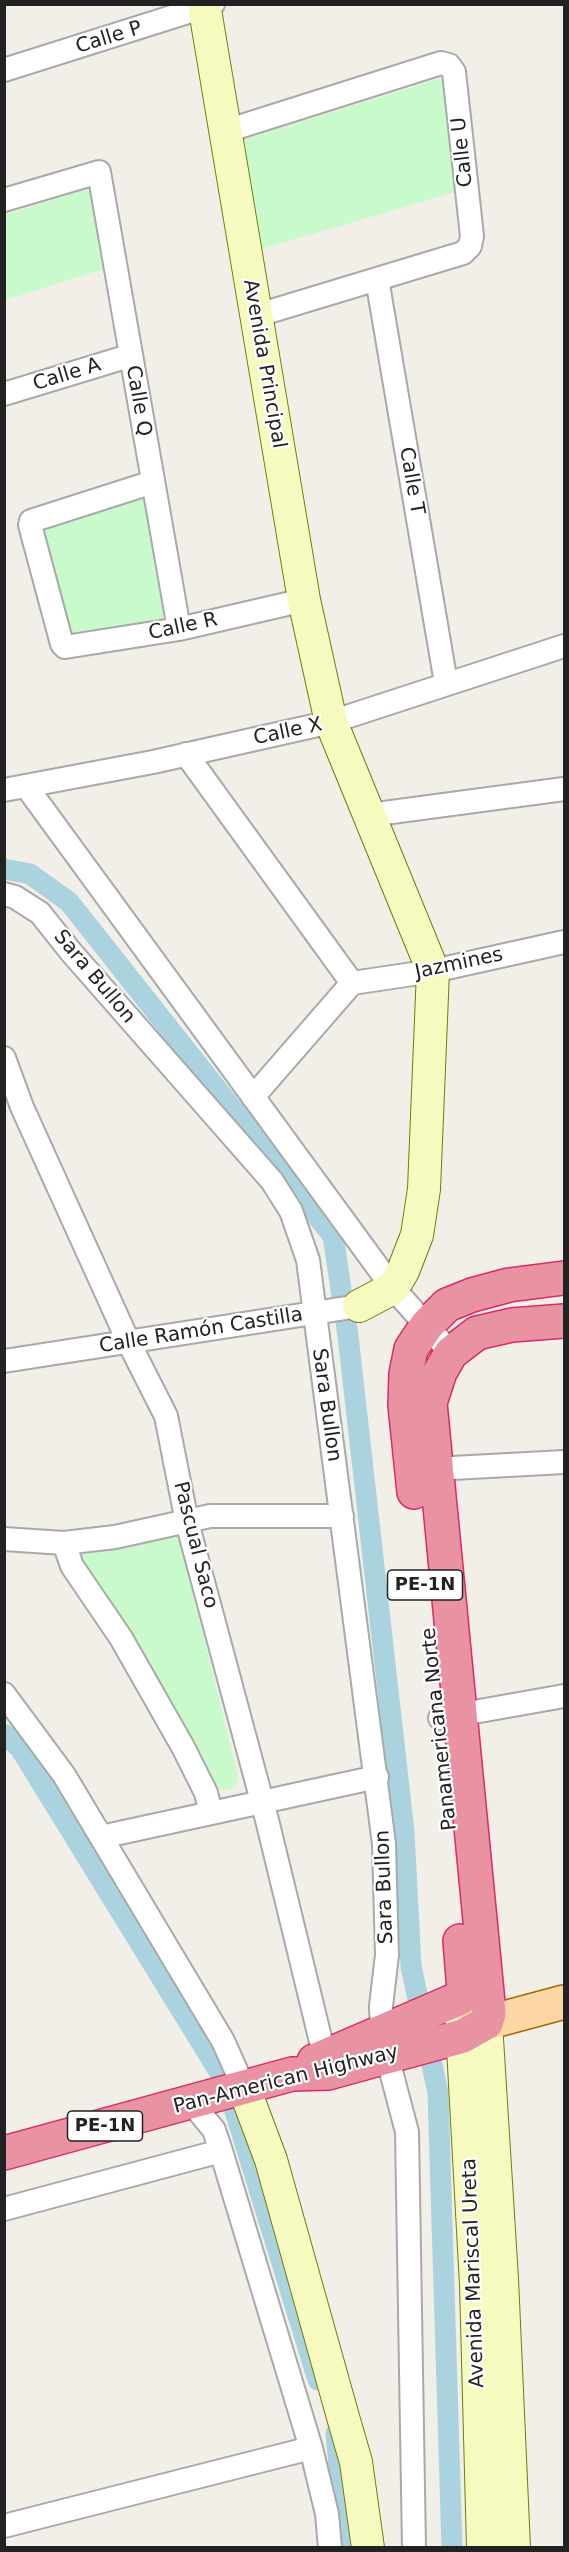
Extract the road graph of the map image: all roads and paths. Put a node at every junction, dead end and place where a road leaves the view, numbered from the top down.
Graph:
1 (207, 6) edge
2 (4, 70) edge
3 (226, 131) junction
4 (4, 200) edge
5 (377, 279) junction
6 (255, 316) junction
7 (129, 356) junction
8 (4, 394) edge
9 (153, 482) junction
10 (304, 600) junction
11 (179, 629) junction
12 (564, 646) edge
13 (446, 684) junction
14 (331, 722) junction
15 (186, 754) junction
16 (15, 788) edge
17 (564, 789) edge
18 (369, 815) junction
19 (4, 894) edge
20 (564, 949) edge
21 (433, 971) junction
22 (352, 983) junction
23 (4, 1058) edge
24 (253, 1097) junction
25 (13, 1109) edge
26 (564, 1278) edge
27 (393, 1288) junction
28 (359, 1306) joint
29 (320, 1312) junction
30 (564, 1321) edge
31 (427, 1325) junction
32 (129, 1343) junction
33 (451, 1353) junction
34 (4, 1361) edge
35 (564, 1462) edge
36 (434, 1469) junction
37 (342, 1516) junction
38 (187, 1522) junction
39 (4, 1539) edge
40 (64, 1543) junction
41 (4, 1694) edge
42 (564, 1696) edge
43 (451, 1717) junction
44 (377, 1777) junction
45 (261, 1802) junction
46 (211, 1813) junction
47 (101, 1837) junction
48 (453, 2001) junction
49 (564, 2002) edge
50 (467, 2032) junction
51 (394, 2040) junction
52 (324, 2054) junction
53 (292, 2074) junction
54 (219, 2095) junction
55 (221, 2151) junction
56 (4, 2153) edge
57 (4, 2209) edge
58 (311, 2448) junction
59 (4, 2526) edge
60 (330, 2547) edge
61 (368, 2547) edge
62 (414, 2547) edge
63 (483, 2547) edge
64 (514, 2547) edge

1 - 2 street, Calle P
1 - 3 street, Avenida Principal
3 - 5 street, Calle U
3 - 6 street, Avenida Principal
4 - 7 street, Calle Q
5 - 6 street, Calle U
5 - 13 street, Calle T
6 - 10 street, Avenida Principal
7 - 8 street, Calle A
7 - 9 street, Calle Q
9 - 11 street, Calle Q
9 - 11 street, Calle R
10 - 11 street, Calle R
10 - 14 street, Avenida Principal
12 - 13 street, Calle X
13 - 14 street, Calle X
14 - 15 street, Calle X
14 - 18 street, Avenida Principal
15 - 16 street, Calle X
15 - 22 street
16 - 24 street
17 - 18 street
18 - 21 street, Avenida Principal
19 - 29 street, Sara Bullon
20 - 21 street, Jazmines
21 - 22 street, Jazmines
21 - 27 street
22 - 24 street
23 - 25 street, Pascual Saco
24 - 27 street
25 - 32 street, Pascual Saco
26 - 31 highway, Panamericana Norte / PE-1N
27 - 28 street, Calle Ramón Castilla
27 - 31 street
28 - 29 street, Calle Ramón Castilla
29 - 32 street, Calle Ramón Castilla
29 - 37 street, Sara Bullon
30 - 33 highway, Panamericana Norte / PE-1N
31 - 33 street
31 - 43 highway, Panamericana Norte / PE-1N
32 - 34 street, Calle Ramón Castilla
32 - 38 street, Pascual Saco
33 - 36 highway, Panamericana Norte / PE-1N
35 - 36 street
36 - 43 highway, Panamericana Norte / PE-1N
37 - 38 street
37 - 44 street, Sara Bullon
38 - 40 street
38 - 45 street, Pascual Saco
39 - 40 street
40 - 46 street
41 - 47 street
42 - 43 street
43 - 48 highway, Panamericana Norte / PE-1N
43 - 50 highway, Panamericana Norte / PE-1N
44 - 45 street
44 - 51 street, Sara Bullon
45 - 46 street
45 - 52 street, Pascual Saco
46 - 47 street
47 - 54 street
48 - 50 main road
48 - 51 highway, PE-1N
49 - 50 main road
50 - 51 highway, Pan-American Highway / PE-1N
50 - 63 street, Avenida Mariscal Ureta
50 - 64 street, Avenida Mariscal Ureta
51 - 52 highway, PE-1N
51 - 53 highway, Pan-American Highway / PE-1N
51 - 62 street, Sara Bullon
52 - 53 highway, PE-1N
53 - 54 highway, Pan-American Highway / PE-1N
54 - 55 street
54 - 56 highway, Pan-American Highway / PE-1N
54 - 61 street
55 - 57 street
55 - 58 street
58 - 59 street
58 - 60 street

